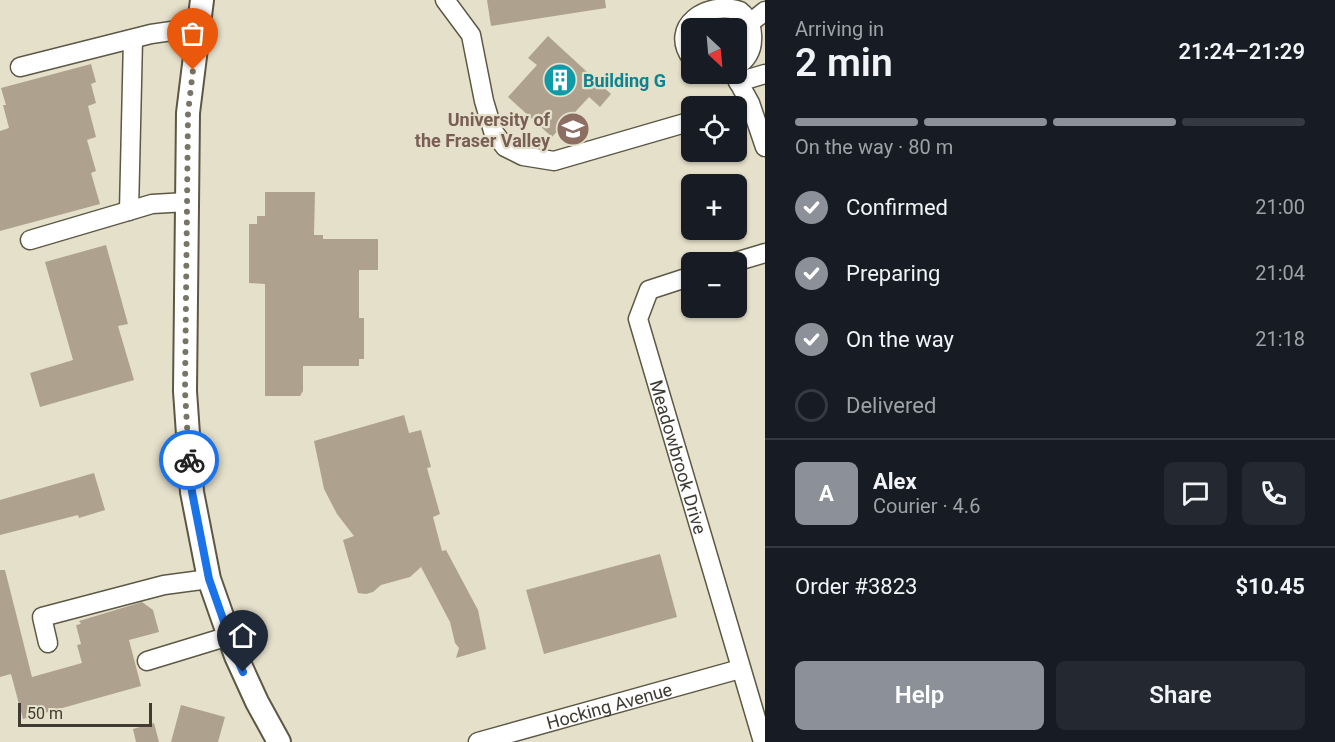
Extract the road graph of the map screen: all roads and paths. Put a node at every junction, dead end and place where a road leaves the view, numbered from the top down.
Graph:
1 (202, 0) edge
2 (445, 0) edge
3 (765, 11) edge
4 (690, 18) edge
5 (747, 18) edge
6 (747, 18) edge
7 (750, 23) junction
8 (199, 27) junction
9 (133, 39) junction
10 (747, 56) edge
11 (20, 67) dead end
12 (747, 74) edge
13 (765, 74) edge
14 (747, 112) edge
15 (681, 124) edge
16 (764, 144) edge
17 (187, 202) junction
18 (129, 211) junction
19 (30, 240) dead end
20 (765, 254) edge
21 (747, 259) edge
22 (681, 280) edge
23 (209, 579) junction
24 (229, 636) junction
25 (48, 643) dead end
26 (147, 661) dead end
27 (740, 669) junction
28 (279, 742) edge
29 (478, 742) edge
30 (762, 742) edge

1 - 8 main road
2 - 15 street
3 - 7 street
4 - 6 street
5 - 7 street
7 - 10 street
8 - 9 street
8 - 17 main road
9 - 11 street
9 - 18 street
12 - 13 street
14 - 16 street
17 - 18 street
17 - 23 main road
18 - 19 street
20 - 21 street
22 - 27 street, Meadowbrook Drive
23 - 24 main road
23 - 25 street
24 - 26 street
24 - 28 main road
27 - 29 street, Hocking Avenue
27 - 30 street

